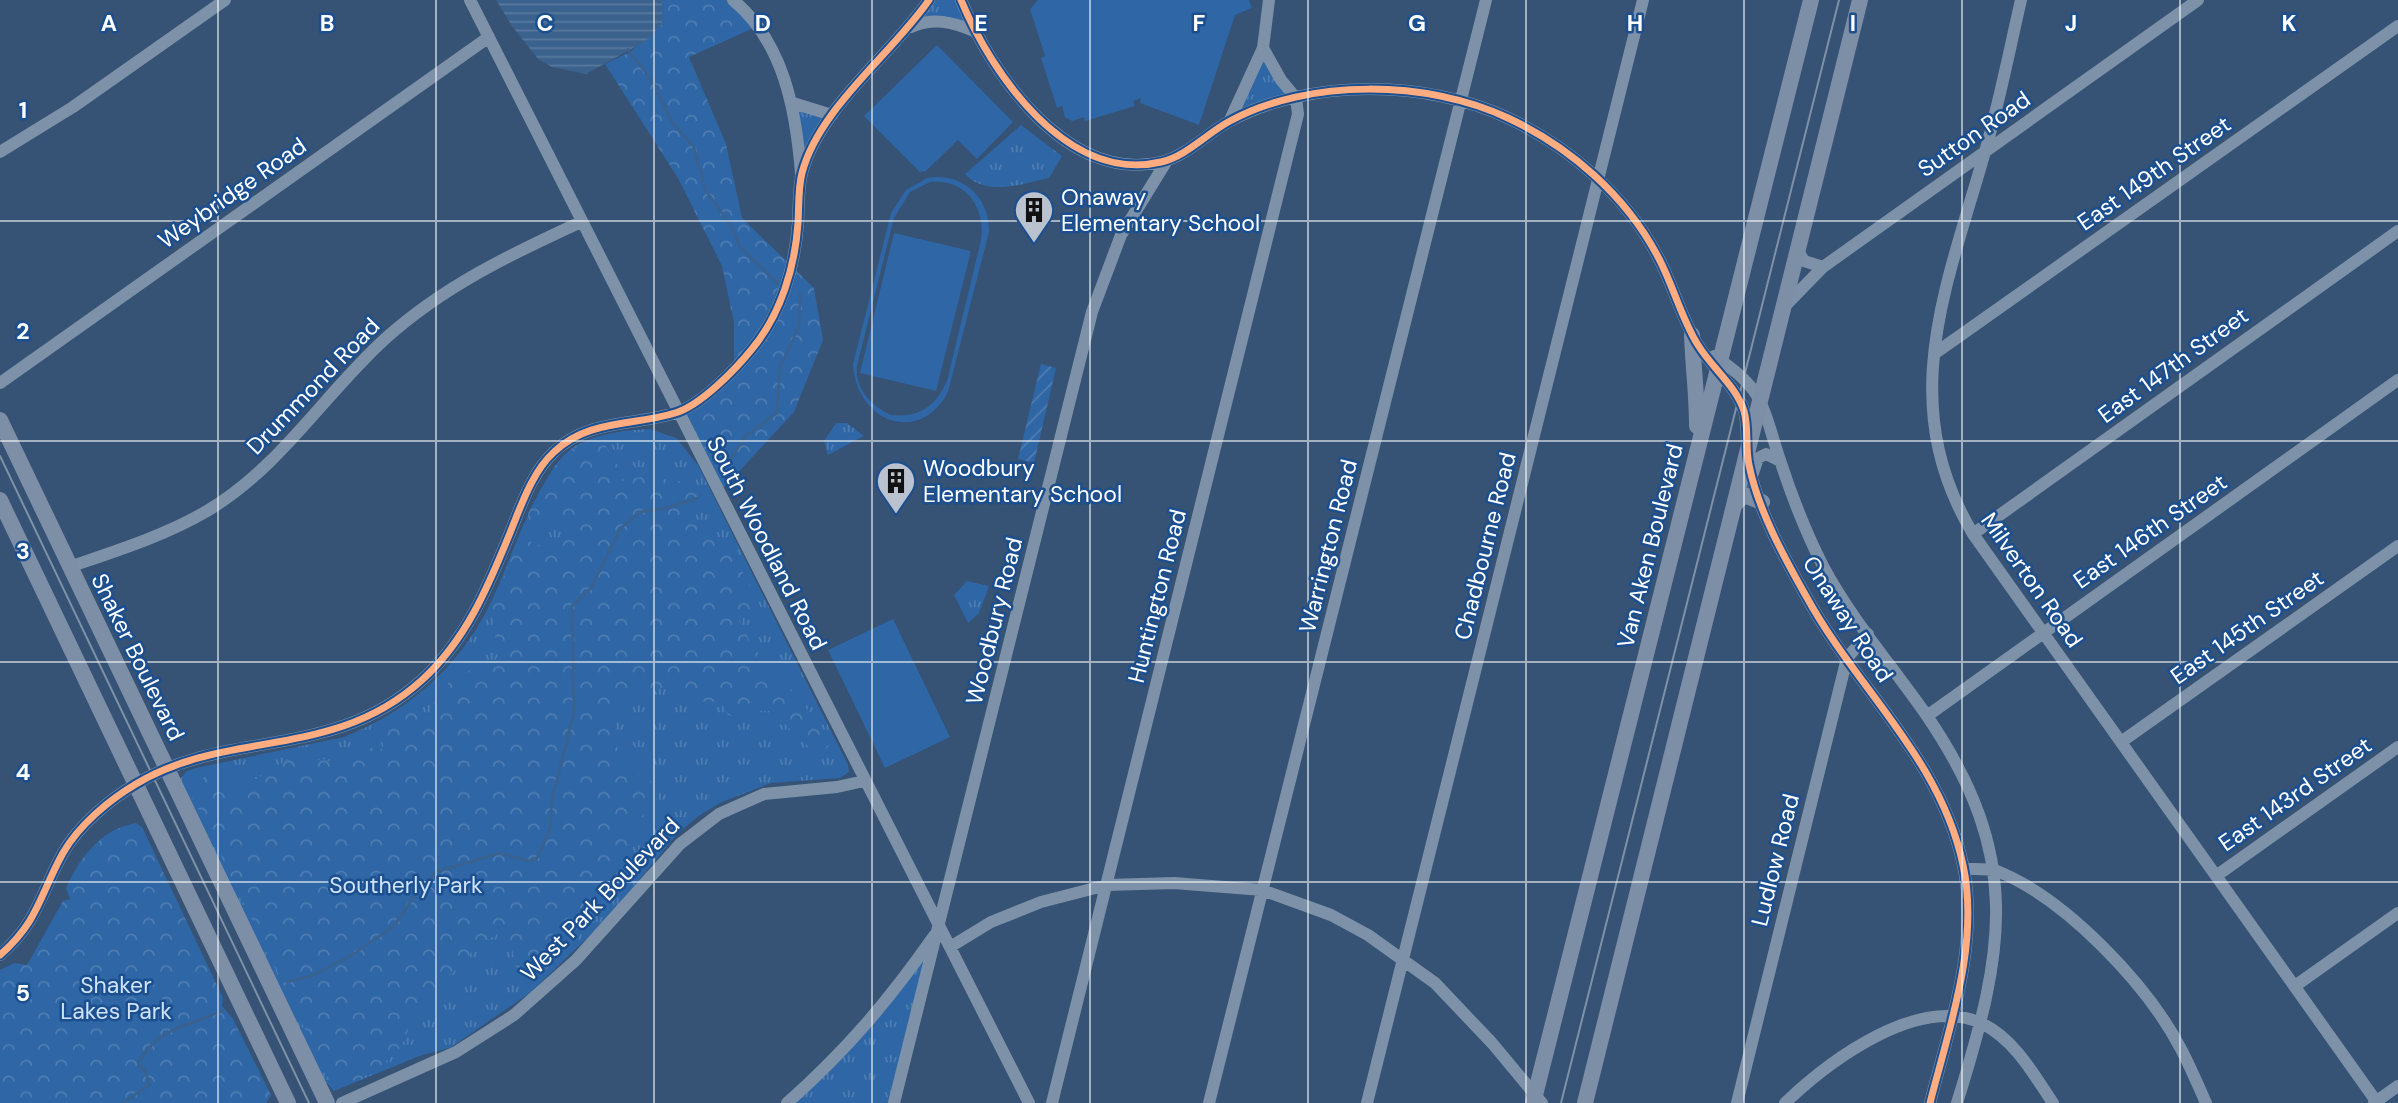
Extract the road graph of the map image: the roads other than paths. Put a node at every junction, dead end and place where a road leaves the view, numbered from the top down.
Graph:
1 (225, 0) edge
2 (470, 0) edge
3 (733, 0) edge
4 (929, 0) edge
5 (961, 0) edge
6 (1269, 0) edge
7 (1486, 0) edge
8 (1643, 0) edge
9 (1811, 0) edge
10 (1860, 0) edge
11 (2021, 0) edge
12 (2198, 0) edge
13 (2398, 26) edge
14 (910, 27) junction
15 (974, 31) junction
16 (489, 37) junction
17 (1264, 48) junction
18 (1296, 98) junction
19 (793, 103) junction
20 (1462, 103) junction
21 (832, 115) junction
22 (1230, 120) junction
23 (0, 152) edge
24 (1985, 153) junction
25 (1166, 162) junction
26 (802, 173) junction
27 (1599, 178) junction
28 (581, 222) junction
29 (2398, 230) edge
30 (1797, 250) junction
31 (1823, 267) junction
32 (1782, 310) junction
33 (1695, 340) junction
34 (1934, 354) junction
35 (1719, 365) junction
36 (2398, 380) edge
37 (0, 383) edge
38 (1760, 402) junction
39 (678, 413) junction
40 (0, 420) edge
41 (1699, 445) junction
42 (1748, 451) junction
43 (1780, 461) junction
44 (1752, 475) junction
45 (0, 500) edge
46 (1762, 502) junction
47 (1735, 504) junction
48 (1973, 534) junction
49 (2398, 546) edge
50 (69, 567) junction
51 (2043, 633) junction
52 (1868, 634) junction
53 (1847, 658) junction
54 (1927, 716) junction
55 (2121, 742) junction
56 (2398, 747) edge
57 (166, 768) junction
58 (864, 780) junction
59 (135, 784) junction
60 (1964, 869) junction
61 (1995, 871) junction
62 (2216, 876) junction
63 (1107, 885) junction
64 (1262, 890) junction
65 (2398, 913) edge
66 (940, 928) junction
67 (950, 947) junction
68 (0, 955) edge
69 (1403, 960) junction
70 (2295, 986) junction
71 (895, 992) junction
72 (919, 1002) junction
73 (1952, 1015) junction
74 (1982, 1024) junction
75 (2398, 1086) edge
76 (1537, 1100) edge
77 (2375, 1102) edge
78 (288, 1103) edge
79 (327, 1103) edge
80 (342, 1103) edge
81 (787, 1103) edge
82 (894, 1103) edge
83 (1029, 1103) edge
84 (1052, 1103) edge
85 (1209, 1103) edge
86 (1367, 1103) edge
87 (1585, 1103) edge
88 (1737, 1103) edge
89 (1785, 1103) edge
90 (1930, 1103) edge
91 (1957, 1103) edge
92 (2053, 1103) edge
93 (2206, 1103) edge

1 - 23 street
2 - 16 street, South Woodland Road
3 - 19 street
4 - 14 street
5 - 15 street
6 - 17 street
7 - 20 street, Warrington Road
8 - 27 street, Chadbourne Road
9 - 35 main road, Van Aken Boulevard
10 - 30 main road
11 - 24 street, Milverton Road
12 - 24 street, Sutton Road
13 - 34 street, East 149th Street
14 - 15 street
14 - 21 street
15 - 25 street
16 - 28 street, South Woodland Road
16 - 37 street, Weybridge Road
17 - 18 street
17 - 22 street
18 - 20 street
18 - 22 street
18 - 63 street, Huntington Road
19 - 21 street
19 - 26 street
20 - 27 street
20 - 64 street, Warrington Road
21 - 26 street
22 - 25 street
24 - 31 street, Sutton Road
24 - 34 street, Milverton Road
25 - 66 street, Woodbury Road
26 - 39 street
27 - 33 street
27 - 69 street, Chadbourne Road
28 - 39 street, South Woodland Road
28 - 50 street, Drummond Road
29 - 48 street, East 147th Street
30 - 31 street
30 - 32 main road
31 - 32 street, Sutton Road
32 - 38 main road
33 - 35 street, Onaway Road
33 - 41 main road
34 - 48 street, Milverton Road
35 - 38 street, Onaway Road
35 - 41 main road, Van Aken Boulevard
35 - 42 street, Onaway Road
36 - 51 street, East 146th Street
38 - 42 main road
38 - 43 street, Onaway Road
39 - 57 street
39 - 58 street, South Woodland Road
40 - 50 main road, Shaker Boulevard
41 - 76 main road, Van Aken Boulevard
42 - 44 street, Onaway Road
42 - 47 main road
43 - 44 street
43 - 52 street, Onaway Road
44 - 46 street, Onaway Road
45 - 59 main road
46 - 47 main road
46 - 53 street, Onaway Road
47 - 87 main road
48 - 51 street, Milverton Road
49 - 55 street, East 145th Street
50 - 57 main road, Shaker Boulevard
51 - 54 street, East 146th Street
51 - 55 street, Milverton Road
52 - 53 street, Ludlow Road
52 - 54 street, Onaway Road
53 - 60 street, Onaway Road
53 - 88 street, Ludlow Road
54 - 61 street, Onaway Road
55 - 62 street, Milverton Road
56 - 62 street, East 143rd Street
57 - 59 street
57 - 79 main road, Shaker Boulevard
58 - 66 street, South Woodland Road
58 - 80 street, West Park Boulevard
59 - 68 street
59 - 78 main road
60 - 61 street
60 - 73 street, Onaway Road
61 - 74 street, Onaway Road
61 - 93 street
62 - 70 street, Milverton Road
63 - 64 street
63 - 67 street
63 - 84 street, Huntington Road
64 - 69 street
64 - 85 street, Warrington Road
65 - 70 street
66 - 67 street, South Woodland Road
66 - 71 street
66 - 72 street, Woodbury Road
67 - 83 street, South Woodland Road
69 - 76 street
69 - 86 street, Chadbourne Road
70 - 77 street, Milverton Road
71 - 72 street
71 - 81 street
72 - 82 street, Woodbury Road
73 - 74 street
73 - 89 street
73 - 90 street, Onaway Road
74 - 91 street, Onaway Road
74 - 92 street
75 - 77 street

